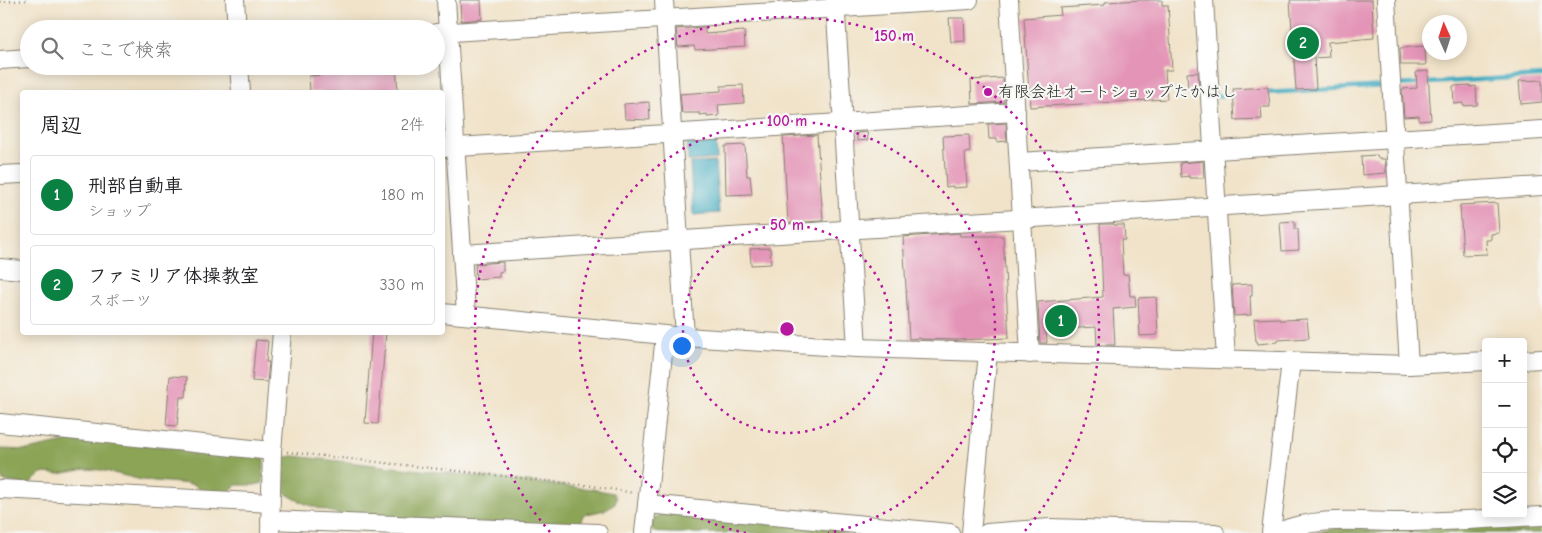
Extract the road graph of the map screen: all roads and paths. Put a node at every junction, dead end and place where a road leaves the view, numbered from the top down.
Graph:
1 (27, 0) edge
2 (235, 0) edge
3 (446, 0) edge
4 (664, 0) edge
5 (969, 0) edge
6 (1008, 0) edge
7 (1204, 0) edge
8 (1386, 0) edge
9 (0, 2) edge
10 (836, 4) edge
11 (665, 19) junction
12 (236, 20) edge
13 (444, 20) edge
14 (445, 33) edge
15 (20, 59) edge
16 (0, 60) edge
17 (240, 75) edge
18 (445, 75) edge
19 (241, 90) edge
20 (1016, 112) junction
21 (843, 123) junction
22 (1542, 130) edge
23 (672, 134) junction
24 (1395, 139) junction
25 (449, 148) edge
26 (1213, 150) junction
27 (1018, 162) junction
28 (20, 174) edge
29 (0, 175) edge
30 (1542, 186) edge
31 (1398, 195) junction
32 (1217, 206) junction
33 (1022, 218) junction
34 (850, 229) junction
35 (679, 240) junction
36 (462, 254) junction
37 (0, 268) edge
38 (20, 270) edge
39 (445, 313) edge
40 (466, 315) junction
41 (282, 335) edge
42 (665, 335) junction
43 (685, 337) junction
44 (857, 348) junction
45 (988, 352) junction
46 (1030, 354) junction
47 (1226, 359) junction
48 (1542, 359) edge
49 (1527, 360) edge
50 (1291, 361) junction
51 (1482, 361) edge
52 (1409, 365) junction
53 (0, 422) edge
54 (272, 451) junction
55 (0, 489) edge
56 (648, 500) junction
57 (1542, 516) edge
58 (270, 519) edge
59 (598, 533) edge
60 (644, 533) edge
61 (950, 533) edge
62 (971, 533) edge
63 (987, 533) edge
64 (1215, 533) edge
65 (1271, 533) edge
66 (1276, 533) edge

1 - 9 path
2 - 12 street
3 - 13 street
4 - 11 street
5 - 10 street
6 - 20 street
7 - 26 street
8 - 24 street
10 - 11 street
10 - 21 street
11 - 14 street
11 - 23 street
15 - 16 street
17 - 19 street
18 - 25 street
20 - 21 street
20 - 27 street
21 - 23 street
21 - 34 street
22 - 24 street
23 - 25 street
23 - 35 street
24 - 26 street
24 - 31 street
25 - 36 street
26 - 27 street
26 - 32 street
27 - 33 street
28 - 29 street
30 - 31 street
31 - 32 street
31 - 52 street
32 - 33 street
32 - 47 street
33 - 34 street
33 - 46 street
34 - 35 street
34 - 44 street
35 - 36 street
35 - 43 street
36 - 40 street
37 - 38 street
39 - 40 street
40 - 42 street
41 - 54 street
42 - 43 street
42 - 56 street
43 - 44 street
44 - 45 street
45 - 46 street
45 - 62 street
46 - 47 street
47 - 50 street
48 - 49 street
50 - 52 street
50 - 65 street
51 - 52 street
53 - 54 street
54 - 56 path
54 - 58 street
55 - 58 street
56 - 60 street
56 - 61 street
57 - 66 street
58 - 59 street
63 - 64 street

